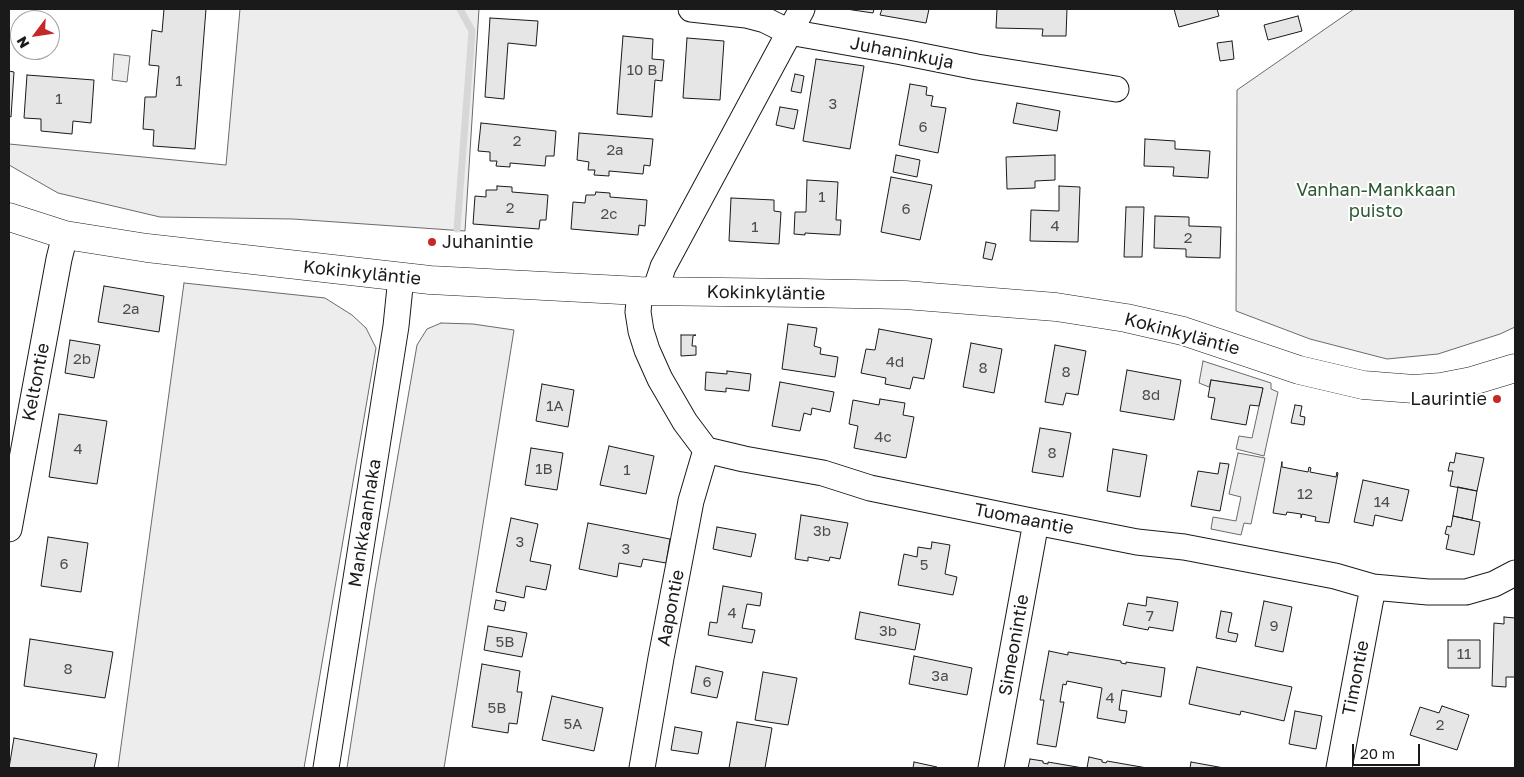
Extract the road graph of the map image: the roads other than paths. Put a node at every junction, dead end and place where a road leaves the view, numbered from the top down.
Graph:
1 (691, 9) edge
2 (802, 9) edge
3 (789, 32) junction
4 (1116, 89) dead end
5 (9, 216) edge
6 (65, 235) junction
7 (401, 278) junction
8 (648, 291) junction
9 (1515, 368) edge
10 (706, 450) junction
11 (1036, 522) junction
12 (9, 529) edge
13 (1515, 572) edge
14 (1373, 587) junction
15 (326, 768) edge
16 (642, 768) edge
17 (991, 768) edge
18 (1339, 768) edge

1 - 3 street, Juhaninkuja
2 - 3 street
3 - 4 street, Juhaninkuja
3 - 8 street
5 - 6 main road, Kokinkyläntie
6 - 7 main road, Kokinkyläntie
6 - 12 street, Keltontie
7 - 8 main road, Kokinkyläntie
7 - 15 street, Mankkaanhaka
8 - 9 main road, Kokinkyläntie
8 - 10 street
10 - 11 street, Tuomaantie
10 - 16 street, Aapontie
11 - 14 street, Tuomaantie
11 - 17 street, Simeonintie
13 - 14 street, Tuomaantie
14 - 18 street, Timontie

